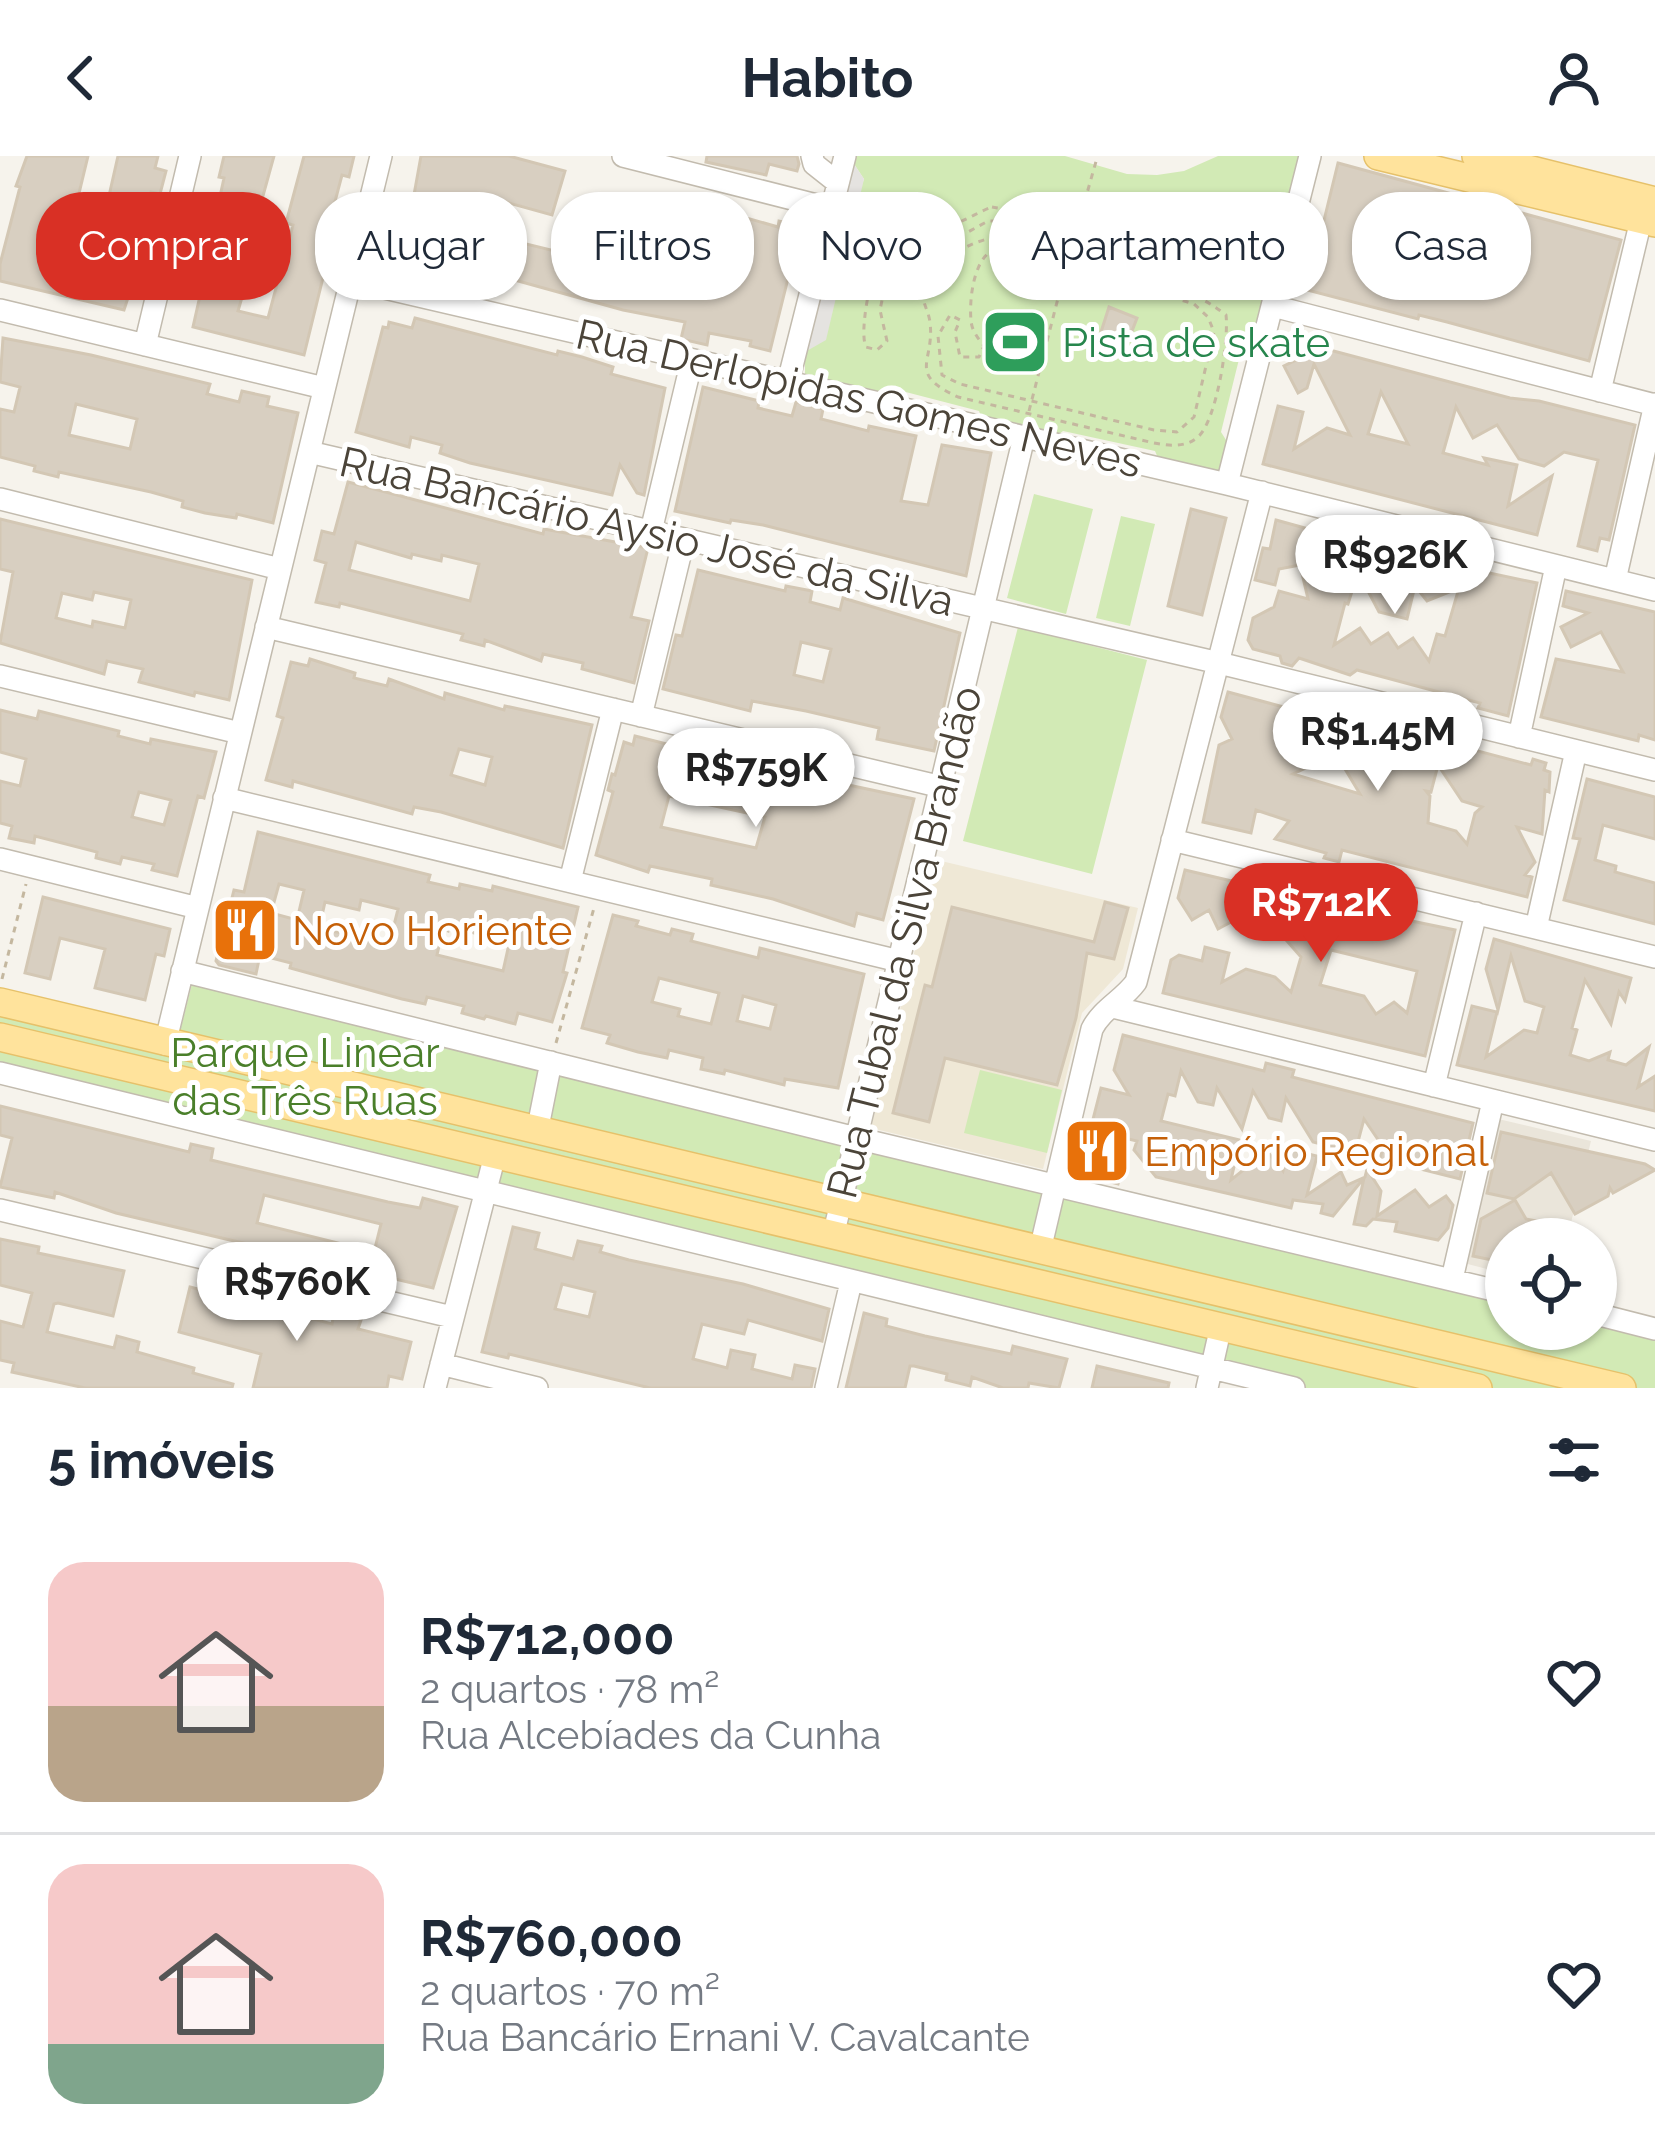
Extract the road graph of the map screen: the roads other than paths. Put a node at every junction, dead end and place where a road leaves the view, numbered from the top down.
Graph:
1 (190, 156) edge
2 (382, 156) edge
3 (812, 156) edge
4 (844, 156) edge
5 (1310, 156) edge
6 (1378, 156) edge
7 (1477, 156) edge
8 (630, 157) edge
9 (838, 183) junction
10 (373, 192) edge
11 (836, 192) edge
12 (778, 195) edge
13 (1651, 215) edge
14 (345, 300) edge
15 (436, 300) edge
16 (809, 300) edge
17 (1273, 306) junction
18 (0, 310) edge
19 (145, 345) junction
20 (692, 360) junction
21 (788, 382) junction
22 (324, 388) junction
23 (1600, 391) junction
24 (1655, 404) edge
25 (1026, 425) junction
26 (309, 452) junction
27 (1227, 484) junction
28 (1262, 493) junction
29 (0, 500) edge
30 (651, 531) junction
31 (684, 539) junction
32 (1556, 566) junction
33 (280, 569) junction
34 (1615, 580) junction
35 (1655, 590) edge
36 (985, 609) junction
37 (266, 627) junction
38 (1219, 663) junction
39 (0, 676) edge
40 (614, 709) junction
41 (641, 716) junction
42 (240, 734) junction
43 (1520, 736) junction
44 (1576, 751) junction
45 (1655, 770) edge
46 (942, 787) junction
47 (224, 798) junction
48 (1172, 839) junction
49 (0, 859) edge
50 (570, 880) junction
51 (198, 908) junction
52 (1476, 914) junction
53 (1536, 928) junction
54 (1655, 957) edge
55 (899, 961) junction
56 (182, 971) junction
57 (0, 1003) edge
58 (1113, 1007) junction
59 (0, 1037) edge
60 (165, 1044) junction
61 (551, 1062) junction
62 (0, 1073) edge
63 (157, 1075) junction
64 (1434, 1086) junction
65 (1492, 1101) junction
66 (537, 1132) junction
67 (856, 1138) junction
68 (1655, 1140) edge
69 (495, 1155) junction
70 (1057, 1186) junction
71 (484, 1191) junction
72 (841, 1203) junction
73 (0, 1210) edge
74 (833, 1236) junction
75 (1040, 1250) junction
76 (1452, 1279) junction
77 (851, 1282) junction
78 (1485, 1288) edge
79 (452, 1317) junction
80 (1617, 1319) edge
81 (1221, 1326) junction
82 (1655, 1329) edge
83 (1390, 1331) junction
84 (441, 1364) junction
85 (1382, 1365) junction
86 (1209, 1379) edge
87 (435, 1388) edge
88 (537, 1388) edge
89 (826, 1388) edge
90 (1294, 1388) edge
91 (1478, 1388) edge
92 (1622, 1388) edge

1 - 19 street
2 - 10 street
3 - 9 street
4 - 9 street
5 - 17 street
6 - 13 main road
7 - 13 main road
8 - 12 street
9 - 11 street
13 - 23 street
14 - 22 street
15 - 20 street, Rua Derlopidas Gomes Neves
16 - 21 street
17 - 23 street
17 - 27 street
18 - 19 street
19 - 22 street
20 - 21 street, Rua Derlopidas Gomes Neves
20 - 30 street
21 - 25 street, Rua Derlopidas Gomes Neves
22 - 26 street
23 - 24 street
24 - 34 street
25 - 27 street, Rua Derlopidas Gomes Neves
25 - 36 street, Rua Tubal da Silva Brandão
26 - 30 street, Rua Bancário Aysio José da Silva
26 - 33 street
27 - 28 street, Rua Derlopidas Gomes Neves
28 - 32 street, Rua Derlopidas Gomes Neves
28 - 38 street
29 - 33 street
30 - 31 street, Rua Bancário Aysio José da Silva
31 - 36 street, Rua Bancário Aysio José da Silva
31 - 41 street
32 - 34 street, Rua Derlopidas Gomes Neves
32 - 43 street
33 - 37 street
34 - 35 street, Rua Derlopidas Gomes Neves
36 - 38 street, Rua Bancário Aysio José da Silva
36 - 46 street, Rua Tubal da Silva Brandão
37 - 40 street
37 - 42 street
38 - 43 street, Rua Bancário Aysio José da Silva
38 - 48 street
39 - 42 street
40 - 41 street
40 - 50 street
41 - 46 street
42 - 47 street
43 - 44 street, Rua Bancário Aysio José da Silva
44 - 45 street, Rua Bancário Aysio José da Silva
44 - 53 street
46 - 55 street, Rua Tubal da Silva Brandão
47 - 50 street
47 - 51 street
48 - 52 street
48 - 58 street
49 - 51 street
50 - 55 street
51 - 56 street
52 - 53 street
52 - 64 street
53 - 54 street
55 - 67 street, Rua Tubal da Silva Brandão
56 - 60 street
56 - 61 street
57 - 60 main road
58 - 64 street
58 - 70 street
59 - 63 main road
60 - 63 main road
60 - 66 main road
61 - 66 street
61 - 67 street
62 - 71 street
63 - 69 main road
64 - 65 street
65 - 68 street
65 - 76 street
66 - 72 main road
67 - 70 street
67 - 72 street, Rua Tubal da Silva Brandão
69 - 71 street
69 - 74 main road
70 - 75 street
70 - 76 street
71 - 77 street
71 - 79 street
72 - 74 street, Rua Tubal da Silva Brandão
72 - 75 main road
73 - 79 street
74 - 81 main road
75 - 83 main road
76 - 78 street
77 - 86 street
77 - 89 street
79 - 84 street
80 - 82 street
81 - 85 main road
81 - 86 street
83 - 85 street
83 - 92 main road
84 - 87 street
84 - 88 street
85 - 91 main road
86 - 90 street

